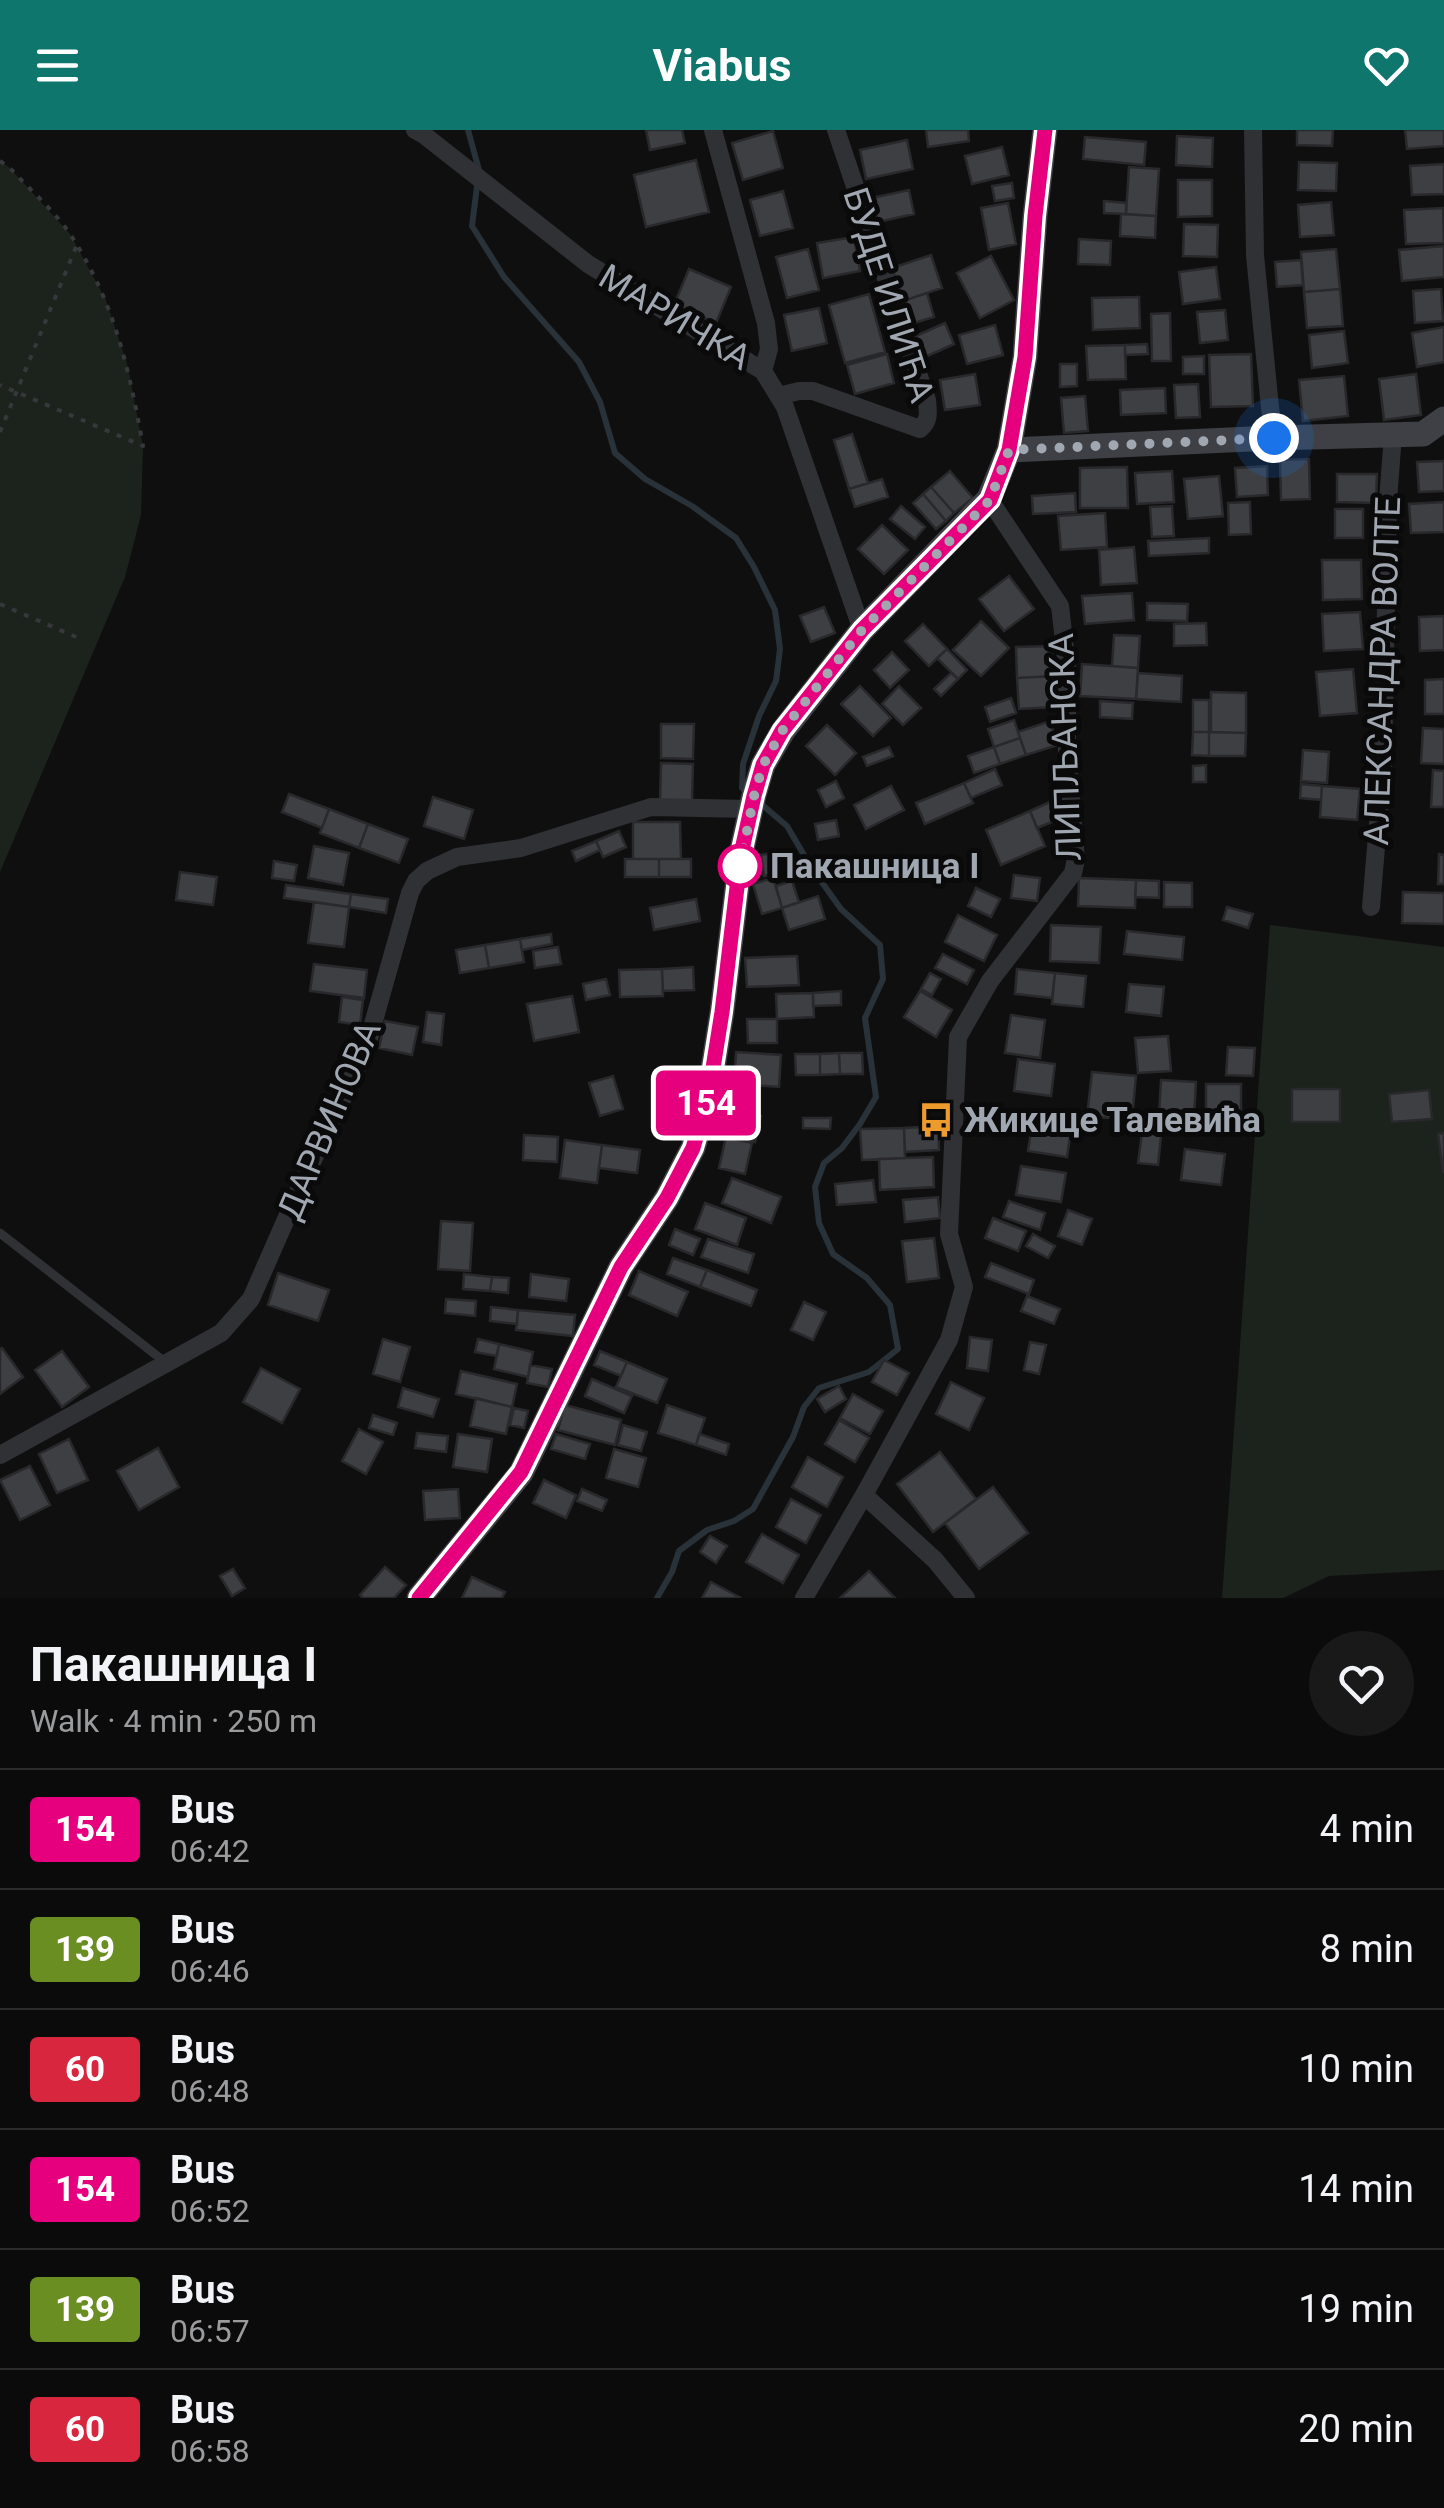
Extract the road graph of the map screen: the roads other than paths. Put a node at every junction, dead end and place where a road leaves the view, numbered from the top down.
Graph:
1 (415, 130) edge
2 (712, 130) edge
3 (836, 130) edge
4 (1045, 130) edge
5 (1253, 130) edge
6 (763, 371) junction
7 (778, 396) junction
8 (1444, 419) edge
9 (1393, 435) junction
10 (1274, 438) junction
11 (1009, 450) junction
12 (990, 500) junction
13 (862, 630) junction
14 (748, 817) junction
15 (1371, 908) dead end
16 (0, 1233) edge
17 (165, 1362) junction
18 (0, 1454) edge
19 (864, 1495) junction
20 (419, 1598) edge
21 (804, 1598) edge
22 (966, 1598) edge

1 - 6 street, МАРИЧКА
2 - 6 street
3 - 7 street, БУДЕ ИЛИЋА
4 - 11 street
5 - 10 street
6 - 7 street, МАРИЧКА
7 - 13 street, МАРИЧКА
8 - 9 street
9 - 10 street
9 - 15 street, АЛЕКСАНДРА ВОЛТЕ
10 - 11 street
11 - 12 street
12 - 13 street
12 - 19 street, ЛИПЉАНСКА
13 - 14 street
14 - 17 street, ДАРВИНОВА
14 - 20 street
16 - 17 lane
17 - 18 street, ДАРВИНОВА
19 - 21 street, ЛИПЉАНСКА
19 - 22 street

